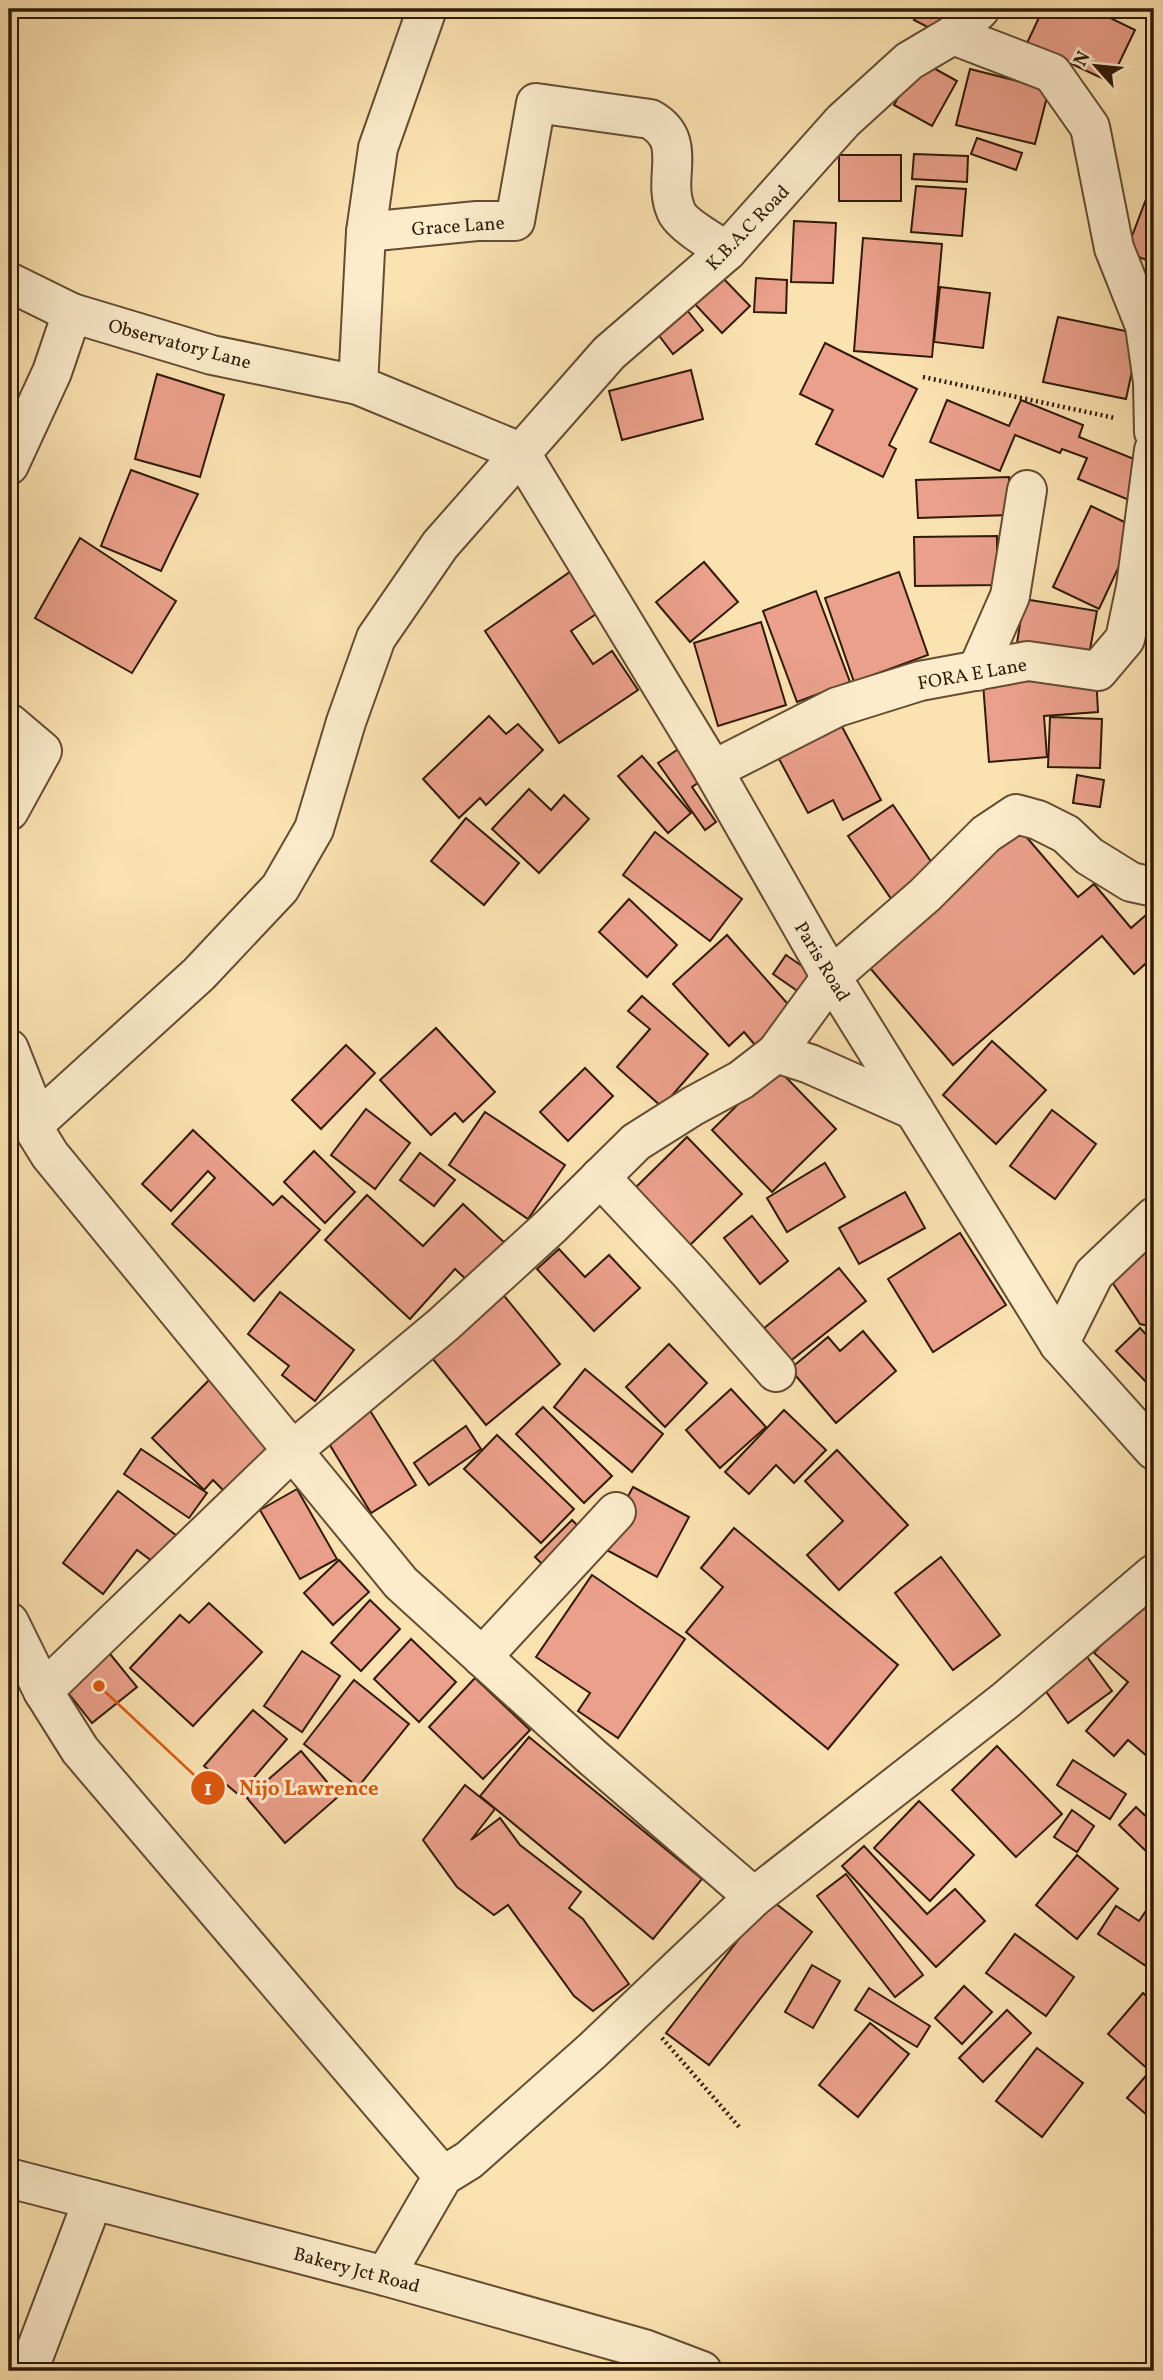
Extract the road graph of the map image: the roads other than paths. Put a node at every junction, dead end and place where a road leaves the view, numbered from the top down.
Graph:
1 (427, 9) edge
2 (980, 9) edge
3 (953, 35) junction
4 (366, 232) junction
5 (727, 251) junction
6 (9, 282) edge
7 (72, 313) junction
8 (1154, 382) edge
9 (358, 385) junction
10 (1154, 426) edge
11 (1154, 432) edge
12 (1154, 450) edge
13 (520, 452) junction
14 (9, 464) edge
15 (1027, 490) dead end
16 (977, 671) junction
17 (9, 723) edge
18 (713, 770) junction
19 (9, 811) edge
20 (1154, 887) edge
21 (832, 976) junction
22 (9, 1049) edge
23 (776, 1054) junction
24 (914, 1110) junction
25 (32, 1126) junction
26 (600, 1177) junction
27 (1154, 1217) edge
28 (1059, 1344) junction
29 (776, 1372) dead end
30 (1154, 1450) edge
31 (292, 1451) junction
32 (616, 1512) dead end
33 (1154, 1574) edge
34 (9, 1622) edge
35 (482, 1657) junction
36 (43, 1692) junction
37 (754, 1897) junction
38 (443, 2176) junction
39 (9, 2178) edge
40 (93, 2200) junction
41 (385, 2276) junction
42 (639, 2360) edge
43 (28, 2371) edge
44 (702, 2371) edge

1 - 4 street
2 - 3 street, K.B.A.C Road
3 - 5 street, K.B.A.C Road
3 - 8 street
4 - 5 street, Grace Lane
4 - 9 street
5 - 13 street, K.B.A.C Road
6 - 7 street, Observatory Lane
7 - 9 street, Observatory Lane
7 - 14 street
8 - 10 street
9 - 13 street, Observatory Lane
10 - 11 street
12 - 16 street, FORA E Lane
13 - 18 street, Paris Road
13 - 25 street, K.B.A.C Road
15 - 16 street
16 - 18 street, FORA E Lane
17 - 19 street
18 - 21 street, Paris Road
20 - 21 street
21 - 23 street
21 - 24 street, Paris Road
22 - 25 street
23 - 24 street
23 - 26 street
24 - 28 street, Paris Road
25 - 31 street
26 - 29 street
26 - 31 street
27 - 28 street
28 - 30 street, Paris Road
31 - 35 street
31 - 36 street
32 - 35 street
33 - 37 street
34 - 36 street
35 - 37 street
36 - 38 street
37 - 38 street
38 - 41 street
39 - 40 street, Bakery Jct Road
40 - 41 street, Bakery Jct Road
40 - 43 street
41 - 42 street, Bakery Jct Road
42 - 44 street, Bakery Jct Road

